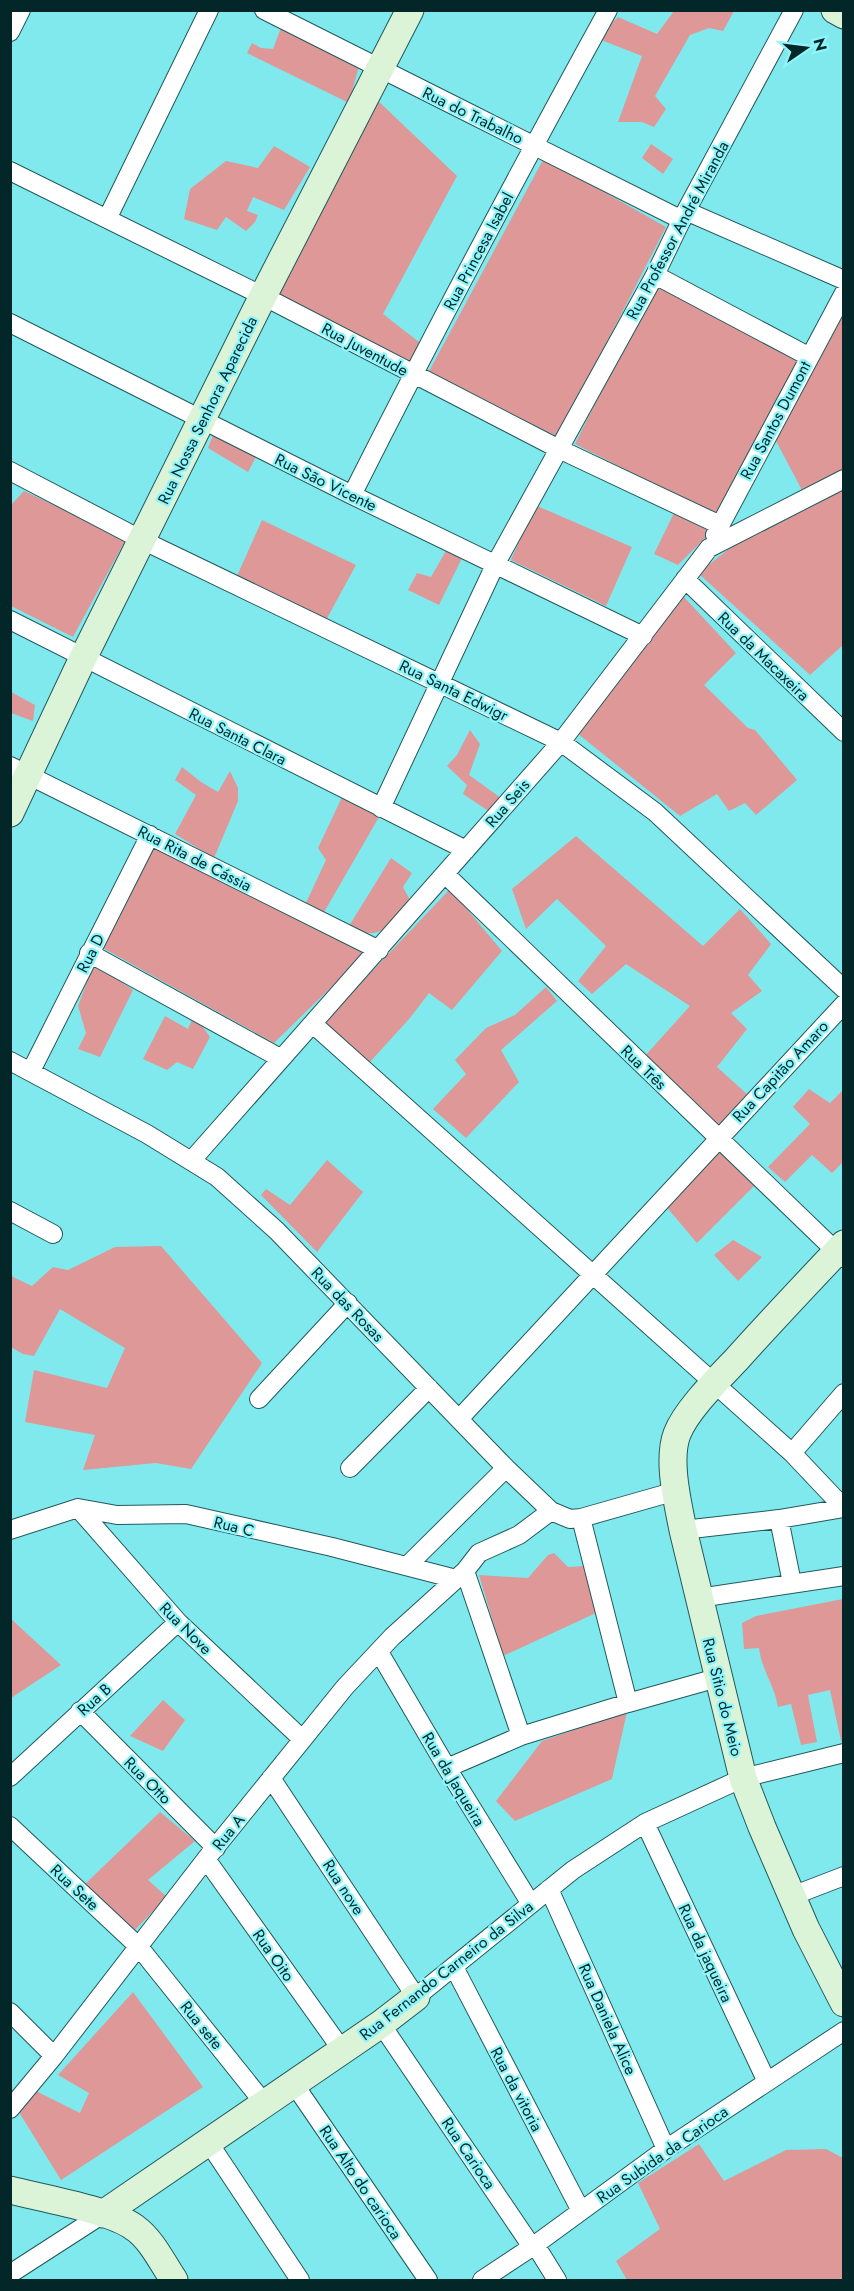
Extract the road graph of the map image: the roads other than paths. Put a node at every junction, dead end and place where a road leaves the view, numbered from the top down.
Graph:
1 (21, 10) edge
2 (209, 10) edge
3 (264, 10) edge
4 (410, 10) edge
5 (608, 10) edge
6 (794, 10) edge
7 (835, 10) edge
8 (843, 15) edge
9 (10, 32) edge
10 (381, 70) junction
11 (534, 144) junction
12 (10, 171) edge
13 (684, 215) junction
14 (107, 219) junction
15 (655, 275) junction
16 (843, 280) edge
17 (843, 293) edge
18 (263, 296) junction
19 (10, 323) edge
20 (808, 356) junction
21 (413, 374) junction
22 (202, 420) junction
23 (559, 448) junction
24 (10, 471) edge
25 (843, 479) edge
26 (352, 495) junction
27 (720, 525) junction
28 (142, 540) junction
29 (709, 548) junction
30 (496, 563) junction
31 (685, 579) junction
32 (10, 620) edge
33 (643, 636) junction
34 (83, 658) junction
35 (438, 683) junction
36 (843, 732) edge
37 (561, 742) junction
38 (19, 771) edge
39 (381, 808) junction
40 (10, 813) edge
41 (150, 835) junction
42 (466, 850) junction
43 (445, 873) junction
44 (379, 950) junction
45 (89, 953) junction
46 (843, 989) edge
47 (843, 1004) edge
48 (313, 1024) junction
49 (280, 1058) junction
50 (10, 1061) edge
51 (31, 1071) junction
52 (717, 1138) junction
53 (192, 1160) junction
54 (10, 1211) edge
55 (53, 1234) dead end
56 (841, 1251) edge
57 (592, 1275) junction
58 (348, 1303) junction
59 (713, 1384) junction
60 (429, 1388) junction
61 (843, 1393) edge
62 (259, 1400) dead end
63 (459, 1419) junction
64 (792, 1453) junction
65 (350, 1468) dead end
66 (506, 1468) junction
67 (675, 1491) junction
68 (843, 1508) edge
69 (78, 1509) junction
70 (551, 1511) junction
71 (581, 1518) junction
72 (779, 1519) junction
73 (10, 1530) edge
74 (683, 1530) junction
75 (407, 1566) junction
76 (461, 1575) junction
77 (843, 1576) edge
78 (792, 1583) junction
79 (699, 1598) junction
80 (178, 1622) junction
81 (379, 1652) junction
82 (717, 1678) junction
83 (628, 1702) junction
84 (80, 1711) junction
85 (521, 1736) junction
86 (302, 1739) junction
87 (843, 1753) edge
88 (447, 1768) junction
89 (10, 1777) edge
90 (271, 1778) junction
91 (743, 1778) junction
92 (645, 1823) junction
93 (10, 1826) edge
94 (211, 1853) junction
95 (843, 1876) edge
96 (549, 1889) junction
97 (792, 1896) junction
98 (531, 1904) junction
99 (139, 1947) junction
100 (454, 1967) junction
101 (416, 1997) junction
102 (843, 2003) edge
103 (10, 2012) edge
104 (381, 2025) junction
105 (843, 2031) edge
106 (342, 2050) junction
107 (54, 2056) junction
108 (767, 2082) junction
109 (294, 2084) junction
110 (264, 2103) junction
111 (10, 2109) edge
112 (209, 2143) junction
113 (666, 2150) junction
114 (10, 2190) edge
115 (581, 2211) junction
116 (103, 2214) junction
117 (532, 2247) junction
118 (10, 2274) edge
119 (174, 2280) edge
120 (300, 2280) edge
121 (428, 2280) edge
122 (482, 2280) edge
123 (558, 2280) edge

1 - 9 street
2 - 14 street
3 - 10 street, Rua do Trabalho
4 - 10 street, Rua Nossa Senhora Aparecida
5 - 11 street, Rua Princesa Isabel
6 - 13 street, Rua Professor André Miranda
7 - 8 street
10 - 11 street, Rua do Trabalho
10 - 18 street, Rua Nossa Senhora Aparecida
11 - 13 street, Rua do Trabalho
11 - 21 street, Rua Princesa Isabel
12 - 14 street, Rua Juventude
13 - 15 street, Rua Professor André Miranda
13 - 16 street, Rua do Trabalho
14 - 18 street, Rua Juventude
15 - 20 street
15 - 23 street, Rua Professor André Miranda
17 - 20 street, Rua Santos Dumont
18 - 21 street, Rua Juventude
18 - 22 street, Rua Nossa Senhora Aparecida
19 - 22 street, Rua São Vicente
20 - 27 street, Rua Santos Dumont
21 - 23 street, Rua Juventude
21 - 26 street, Rua Princesa Isabel
22 - 26 street, Rua São Vicente
22 - 28 street, Rua Nossa Senhora Aparecida
23 - 27 street, Rua Juventude
23 - 30 street, Rua Professor André Miranda
24 - 28 street, Rua Santa Edwigr
25 - 29 street, Rua Seis
26 - 30 street, Rua São Vicente
27 - 29 street, Rua Santos Dumont
28 - 34 street, Rua Nossa Senhora Aparecida
28 - 35 street, Rua Santa Edwigr
29 - 31 street, Rua Seis
30 - 33 street, Rua São Vicente
30 - 35 street
31 - 33 street, Rua Seis
31 - 36 street, Rua da Macaxeira
32 - 34 street, Rua Santa Clara
33 - 37 street, Rua Seis
34 - 38 street, Rua Nossa Senhora Aparecida
34 - 39 street, Rua Santa Clara
35 - 37 street, Rua Santa Edwigr
35 - 39 street
37 - 42 street, Rua Seis
37 - 46 street, Rua Santa Edwigr
38 - 40 street, Rua Nossa Senhora Aparecida
38 - 41 street, Rua Rita de Cássia
39 - 42 street, Rua Santa Clara
41 - 44 street, Rua Rita de Cássia
41 - 45 street, Rua D
42 - 43 street, Rua Seis
43 - 44 street, Rua Seis
43 - 52 street, Rua Três
44 - 48 street, Rua Seis
45 - 49 street
45 - 51 street, Rua D
47 - 52 street, Rua Capitão Amaro
48 - 49 street, Rua Seis
48 - 57 street
49 - 53 street, Rua Seis
50 - 51 street, Rua das Rosas
51 - 53 street, Rua das Rosas
52 - 56 street, Rua Três
52 - 57 street, Rua Capitão Amaro
53 - 58 street, Rua das Rosas
54 - 55 street
56 - 59 street
57 - 59 street
57 - 63 street, Rua Capitão Amaro
58 - 60 street, Rua das Rosas
58 - 62 street
59 - 64 street
59 - 67 street, Rua Sitio do Meio
60 - 63 street, Rua das Rosas
60 - 65 street
61 - 64 street
63 - 66 street, Rua das Rosas
64 - 68 street
66 - 70 street, Rua das Rosas
66 - 75 street
67 - 71 street, Rua das Rosas
67 - 74 street, Rua Sitio do Meio
68 - 72 street
69 - 73 street, Rua C
69 - 75 street, Rua C
69 - 80 street, Rua Nove
70 - 71 street, Rua das Rosas
70 - 76 street, Rua A
71 - 83 street
72 - 74 street
72 - 78 street
74 - 79 street, Rua Sitio do Meio
75 - 76 street, Rua C
76 - 81 street, Rua A
76 - 85 street
77 - 78 street
78 - 79 street
79 - 82 street, Rua Sitio do Meio
80 - 84 street, Rua B
80 - 86 street, Rua Nove
81 - 86 street, Rua A
81 - 88 street, Rua da Jaqueira
82 - 83 street
82 - 91 street, Rua Sitio do Meio
83 - 85 street
84 - 89 street, Rua B
84 - 94 street, Rua Otto
85 - 88 street
86 - 90 street, Rua A
87 - 91 street, Rua Fernando Carneiro da Silva
88 - 98 street, Rua da Jaqueira
90 - 94 street, Rua A
90 - 101 street, Rua nove
91 - 92 street, Rua Fernando Carneiro da Silva
91 - 97 street, Rua Sitio do Meio
92 - 96 street, Rua Fernando Carneiro da Silva
92 - 108 street, Rua da jaqueira
93 - 99 street, Rua Sete
94 - 99 street, Rua A
94 - 106 street, Rua Oito
95 - 97 street
96 - 98 street, Rua Fernando Carneiro da Silva
96 - 113 street, Rua Daniela Alice
97 - 102 street, Rua Sitio do Meio
98 - 100 street, Rua Fernando Carneiro da Silva
99 - 107 street, Rua A
99 - 110 street, Rua sete
100 - 101 street, Rua Fernando Carneiro da Silva
100 - 115 street, Rua da vitoria
101 - 104 street, Rua Fernando Carneiro da Silva
103 - 107 street
104 - 106 street, Rua Fernando Carneiro da Silva
104 - 117 street, Rua Carioca
105 - 108 street, Rua Subida da Carioca
106 - 109 street, Rua Fernando Carneiro da Silva
107 - 111 street, Rua A
108 - 113 street, Rua Subida da Carioca
109 - 110 street, Rua Fernando Carneiro da Silva
109 - 121 street, Rua Alto do carioca
110 - 112 street, Rua Fernando Carneiro da Silva
112 - 116 street, Rua Fernando Carneiro da Silva
112 - 120 street
113 - 115 street, Rua Subida da Carioca
114 - 116 street
115 - 117 street, Rua Subida da Carioca
116 - 118 street, Rua Fernando Carneiro da Silva
116 - 119 street
117 - 122 street, Rua Subida da Carioca
117 - 123 street, Rua Carioca

